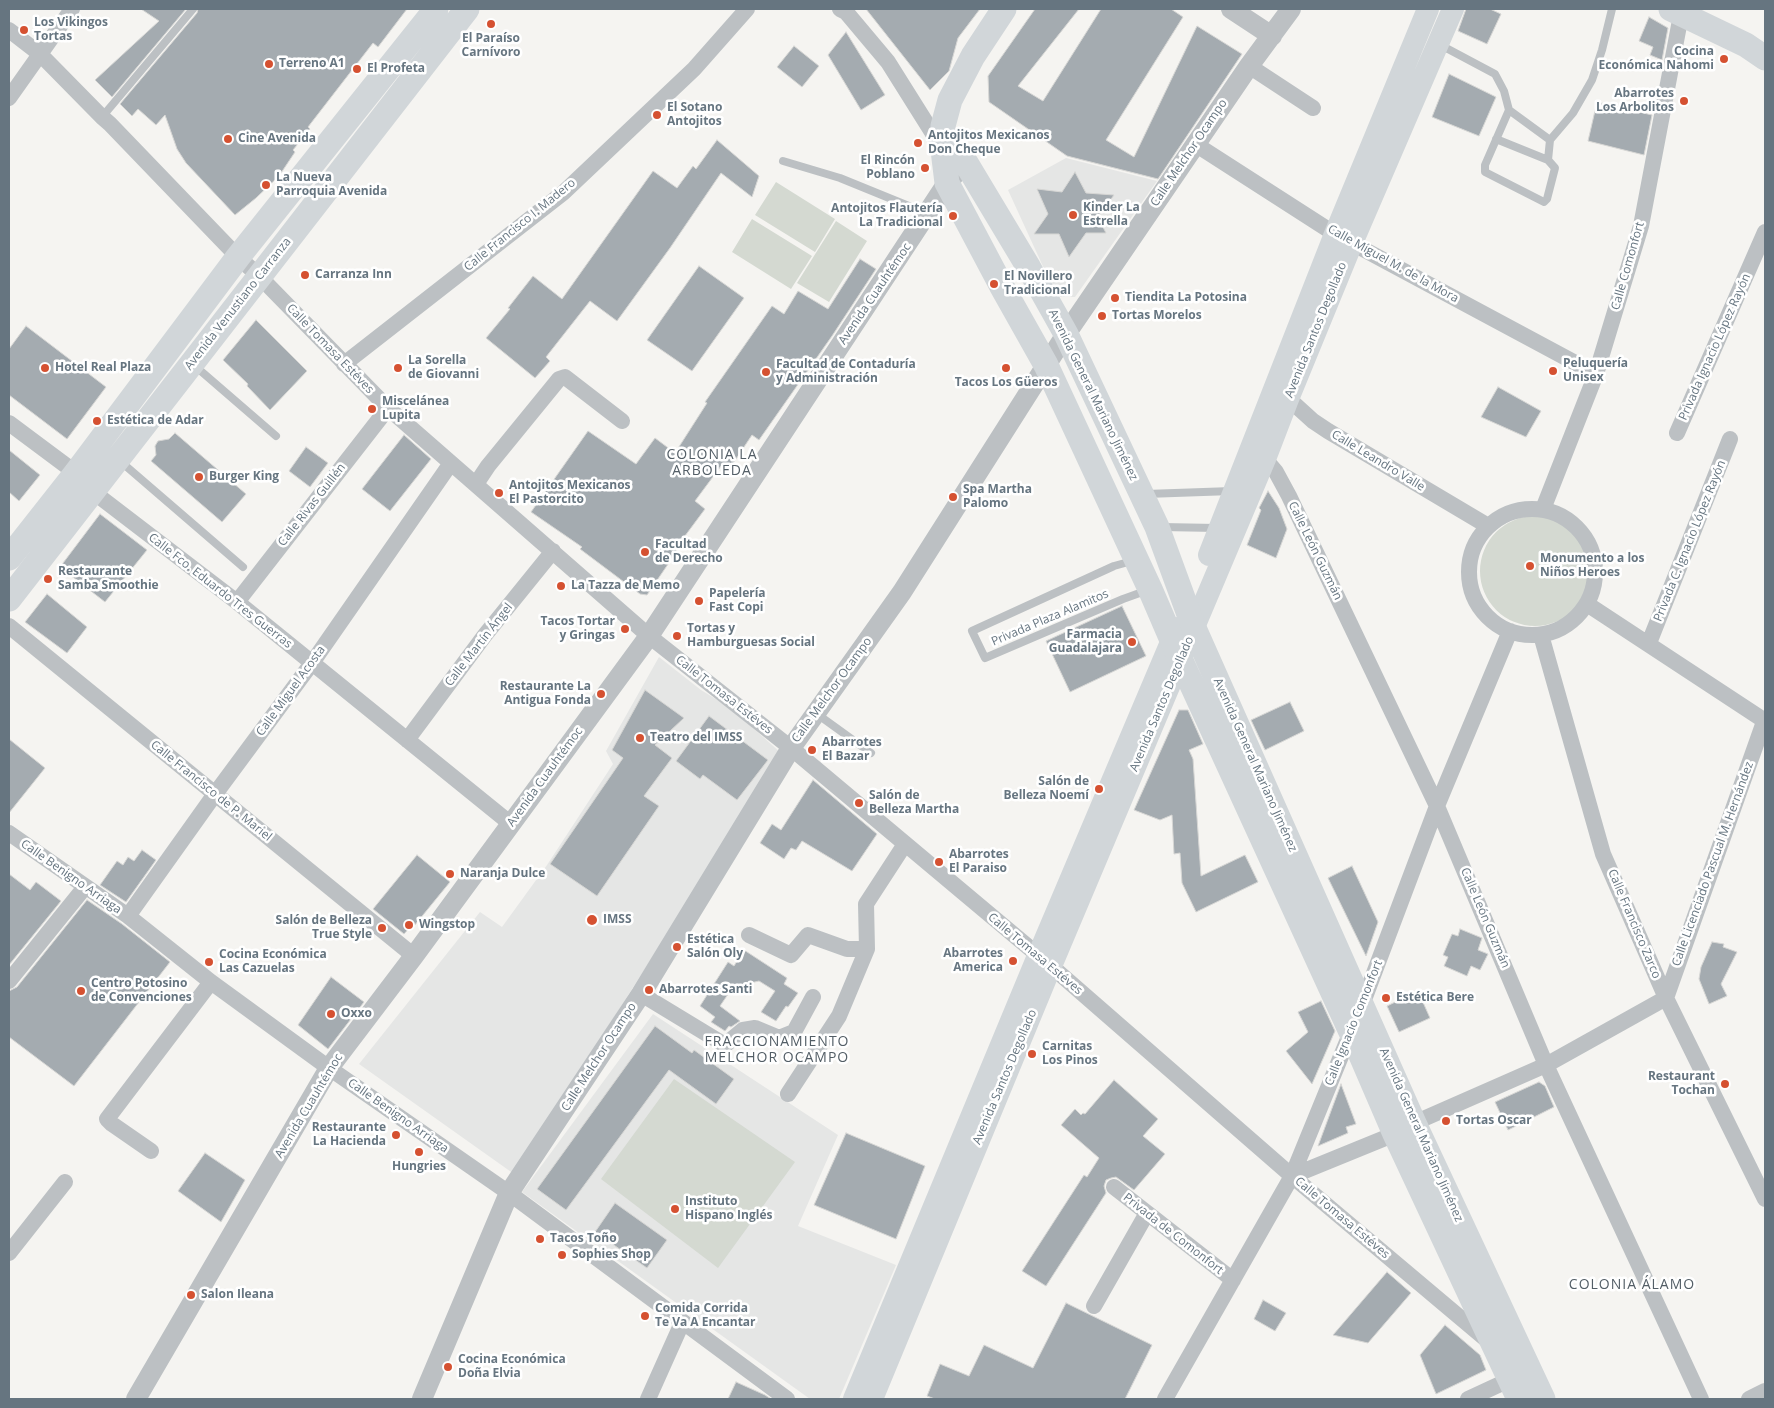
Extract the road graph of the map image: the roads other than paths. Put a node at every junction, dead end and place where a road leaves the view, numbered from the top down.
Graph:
1 (72, 9) edge
2 (194, 9) edge
3 (436, 9) edge
4 (467, 9) edge
5 (747, 9) edge
6 (1004, 9) edge
7 (1231, 9) edge
8 (1291, 9) edge
9 (1428, 9) edge
10 (1453, 9) edge
11 (1612, 9) edge
12 (845, 10) edge
13 (1677, 11) edge
14 (9, 30) edge
15 (1272, 36) junction
16 (1437, 46) junction
17 (40, 54) junction
18 (1765, 58) edge
19 (1249, 66) junction
20 (9, 98) edge
21 (1314, 108) dead end
22 (1509, 110) junction
23 (102, 118) junction
24 (1496, 139) junction
25 (1550, 140) junction
26 (1195, 144) junction
27 (943, 150) junction
28 (1548, 160) junction
29 (783, 161) dead end
30 (966, 163) junction
31 (947, 183) junction
32 (928, 214) junction
33 (1765, 232) edge
34 (1344, 238) junction
35 (238, 258) junction
36 (1029, 268) junction
37 (259, 276) junction
38 (1001, 285) junction
39 (1066, 334) junction
40 (192, 363) junction
41 (344, 364) junction
42 (1046, 365) junction
43 (1596, 374) junction
44 (1282, 393) junction
45 (388, 408) junction
46 (622, 421) dead end
47 (9, 423) edge
48 (1677, 433) dead end
49 (276, 436) dead end
50 (1730, 439) dead end
51 (1258, 455) junction
52 (117, 458) junction
53 (451, 463) junction
54 (84, 482) junction
55 (476, 484) junction
56 (1234, 490) junction
57 (1141, 494) junction
58 (1543, 509) junction
59 (1488, 526) junction
60 (1157, 527) junction
61 (1219, 528) junction
62 (553, 551) junction
63 (9, 558) edge
64 (1136, 559) junction
65 (243, 567) dead end
66 (1150, 589) junction
67 (9, 599) edge
68 (237, 602) junction
69 (1587, 604) junction
70 (1190, 618) junction
71 (9, 626) edge
72 (1510, 632) junction
73 (1541, 635) junction
74 (649, 636) junction
75 (1649, 643) junction
76 (1176, 650) junction
77 (312, 663) junction
78 (815, 713) junction
79 (1765, 720) edge
80 (407, 740) junction
81 (791, 748) junction
82 (871, 753) dead end
83 (215, 794) junction
84 (1437, 806) junction
85 (511, 824) junction
86 (9, 833) edge
87 (904, 844) junction
88 (85, 887) junction
89 (128, 916) junction
90 (749, 935) dead end
91 (867, 949) junction
92 (414, 956) junction
93 (1044, 961) junction
94 (9, 982) edge
95 (211, 982) junction
96 (640, 994) junction
97 (813, 997) dead end
98 (1666, 998) junction
99 (1362, 1005) junction
100 (1351, 1032) junction
101 (1546, 1065) junction
102 (329, 1068) junction
103 (788, 1094) dead end
104 (1404, 1128) junction
105 (152, 1152) dead end
106 (1292, 1176) junction
107 (65, 1182) dead end
108 (1114, 1187) dead end
109 (1764, 1188) edge
110 (509, 1193) junction
111 (1147, 1213) junction
112 (9, 1253) edge
113 (1233, 1280) junction
114 (1094, 1306) dead end
115 (682, 1323) junction
116 (1494, 1346) junction
117 (1514, 1389) edge
118 (1765, 1391) edge
119 (136, 1399) edge
120 (422, 1399) edge
121 (648, 1399) edge
122 (787, 1399) edge
123 (854, 1399) edge
124 (872, 1399) edge
125 (1165, 1399) edge
126 (1468, 1399) edge
127 (1543, 1399) edge
128 (1701, 1399) edge
129 (1749, 1399) edge

1 - 17 street
2 - 23 lane
3 - 35 main road, Avenida Venustiano Carranza
4 - 37 main road, Avenida Venustiano Carranza
5 - 41 street, Calle Francisco I. Madero
6 - 27 main road
7 - 15 street
8 - 15 street, Calle Melchor Ocampo
9 - 34 main road, Avenida Santos Degollado
10 - 16 main road, Avenida Santos Degollado
11 - 25 lane
12 - 27 street, Avenida General Mariano Jiménez
13 - 18 main road
13 - 43 street, Calle Comonfort
14 - 17 street, Calle Tomasa Estéves
15 - 19 street, Calle Melchor Ocampo
16 - 22 lane
16 - 34 main road, Avenida Santos Degollado
17 - 20 street
17 - 23 street, Calle Tomasa Estéves
19 - 21 street
19 - 26 street, Calle Melchor Ocampo
22 - 24 lane
22 - 25 lane
23 - 35 street, Calle Tomasa Estéves
24 - 28 lane
24 - 28 lane
25 - 28 lane
26 - 34 street, Calle Miguel M. de la Mora
26 - 39 street, Calle Melchor Ocampo
27 - 30 main road, Avenida General Mariano Jiménez
27 - 31 main road, Avenida General Mariano Jiménez
29 - 32 lane
30 - 31 street, Avenida Cuauhtémoc
30 - 36 main road, Avenida General Mariano Jiménez
31 - 32 street, Avenida Cuauhtémoc
31 - 38 main road, Avenida General Mariano Jiménez
32 - 74 street, Avenida Cuauhtémoc
33 - 48 street, Privada Ignacio López Rayón
34 - 43 street, Calle Miguel M. de la Mora
34 - 44 main road, Avenida Santos Degollado
35 - 37 street, Calle Tomasa Estéves
35 - 54 main road, Avenida Venustiano Carranza
36 - 38 main road
36 - 39 main road, Avenida General Mariano Jiménez
37 - 40 main road, Avenida Venustiano Carranza
37 - 41 street, Calle Tomasa Estéves
38 - 42 main road, Avenida General Mariano Jiménez
39 - 42 street, Calle Melchor Ocampo
39 - 57 main road, Avenida General Mariano Jiménez
40 - 49 lane
40 - 52 main road, Avenida Venustiano Carranza
41 - 45 street, Calle Tomasa Estéves
42 - 64 main road, Avenida General Mariano Jiménez
42 - 78 street, Calle Melchor Ocampo
43 - 58 street, Calle Comonfort
44 - 51 main road, Avenida Santos Degollado
44 - 59 street, Calle Leandro Valle
45 - 53 street, Calle Tomasa Estéves
45 - 68 street, Calle Rivas Guillén
46 - 55 street
47 - 54 street, Calle Fco. Eduardo Tres Guerras
50 - 75 street, Privada C. Ignacio López Rayón
51 - 56 main road, Avenida Santos Degollado
51 - 70 main road, Avenida Santos Degollado
51 - 84 street, Calle León Guzmán
52 - 54 main road, Avenida Venustiano Carranza
52 - 65 lane
53 - 55 street, Calle Tomasa Estéves
53 - 77 street, Calle Miguel Acosta
54 - 63 main road, Avenida Venustiano Carranza
54 - 67 main road, Avenida Venustiano Carranza
54 - 68 street, Calle Fco. Eduardo Tres Guerras
55 - 62 street, Calle Tomasa Estéves
56 - 57 lane
56 - 61 main road, Avenida Santos Degollado
57 - 60 main road, Avenida General Mariano Jiménez
58 - 59 street
58 - 69 street
59 - 72 street
60 - 61 lane
60 - 70 main road, Avenida General Mariano Jiménez
61 - 70 main road, Avenida Santos Degollado
62 - 74 street, Calle Tomasa Estéves
62 - 80 street, Calle Martín Ángel
64 - 66 main road, Avenida General Mariano Jiménez
64 - 66 lane, Privada Plaza Alamitos
66 - 76 main road, Avenida General Mariano Jiménez
68 - 77 street, Calle Fco. Eduardo Tres Guerras
69 - 73 street
69 - 75 street
70 - 76 main road, Avenida Santos Degollado
70 - 99 main road, Avenida General Mariano Jiménez
71 - 83 street, Calle Francisco de P. Mariel
72 - 73 street
72 - 84 street, Calle Ignacio Comonfort
73 - 98 street, Calle Francisco Zarco
74 - 81 street, Calle Tomasa Estéves
74 - 85 street, Avenida Cuauhtémoc
75 - 79 street
76 - 93 main road, Avenida Santos Degollado
76 - 100 main road, Avenida General Mariano Jiménez
77 - 80 street, Calle Fco. Eduardo Tres Guerras
77 - 83 street, Calle Miguel Acosta
78 - 81 street, Calle Melchor Ocampo
78 - 82 lane
79 - 98 street, Calle Licenciado Pascual M. Hernández
80 - 85 street, Calle Fco. Eduardo Tres Guerras
81 - 87 street, Calle Tomasa Estéves
81 - 96 street, Calle Melchor Ocampo
83 - 89 street, Calle Miguel Acosta
83 - 92 street, Calle Francisco de P. Mariel
84 - 99 street, Calle Ignacio Comonfort
84 - 101 street, Calle León Guzmán
85 - 92 street, Avenida Cuauhtémoc
86 - 88 street, Calle Benigno Arriaga
87 - 91 street
87 - 93 street, Calle Tomasa Estéves
88 - 89 street, Calle Benigno Arriaga
88 - 94 street
89 - 95 street, Calle Benigno Arriaga
90 - 91 street
91 - 103 street
92 - 102 street, Avenida Cuauhtémoc
93 - 106 street, Calle Tomasa Estéves
93 - 123 main road, Avenida Santos Degollado
93 - 124 main road, Avenida Santos Degollado
95 - 102 street, Calle Benigno Arriaga
95 - 105 street
96 - 97 street
96 - 110 street, Calle Melchor Ocampo
98 - 101 street
98 - 109 street, Calle Francisco Zarco
99 - 100 street, Calle Ignacio Comonfort
99 - 104 main road, Avenida General Mariano Jiménez
100 - 104 main road, Avenida General Mariano Jiménez
100 - 106 street, Calle Ignacio Comonfort
101 - 104 street
101 - 128 street, Calle León Guzmán
102 - 110 street, Calle Benigno Arriaga
102 - 119 street, Avenida Cuauhtémoc
104 - 106 street
104 - 116 main road, Avenida General Mariano Jiménez
104 - 127 main road, Avenida General Mariano Jiménez
106 - 113 street, Calle Ignacio Comonfort
106 - 116 street, Calle Tomasa Estéves
107 - 112 street
108 - 111 street, Privada de Comonfort
110 - 115 street, Calle Benigno Arriaga
110 - 120 street, Calle Melchor Ocampo
111 - 113 street, Privada de Comonfort
111 - 114 street
113 - 125 street, Calle Ignacio Comonfort
115 - 121 street
115 - 122 street, Calle Benigno Arriaga
116 - 117 main road, Avenida General Mariano Jiménez
117 - 126 street
118 - 129 street

